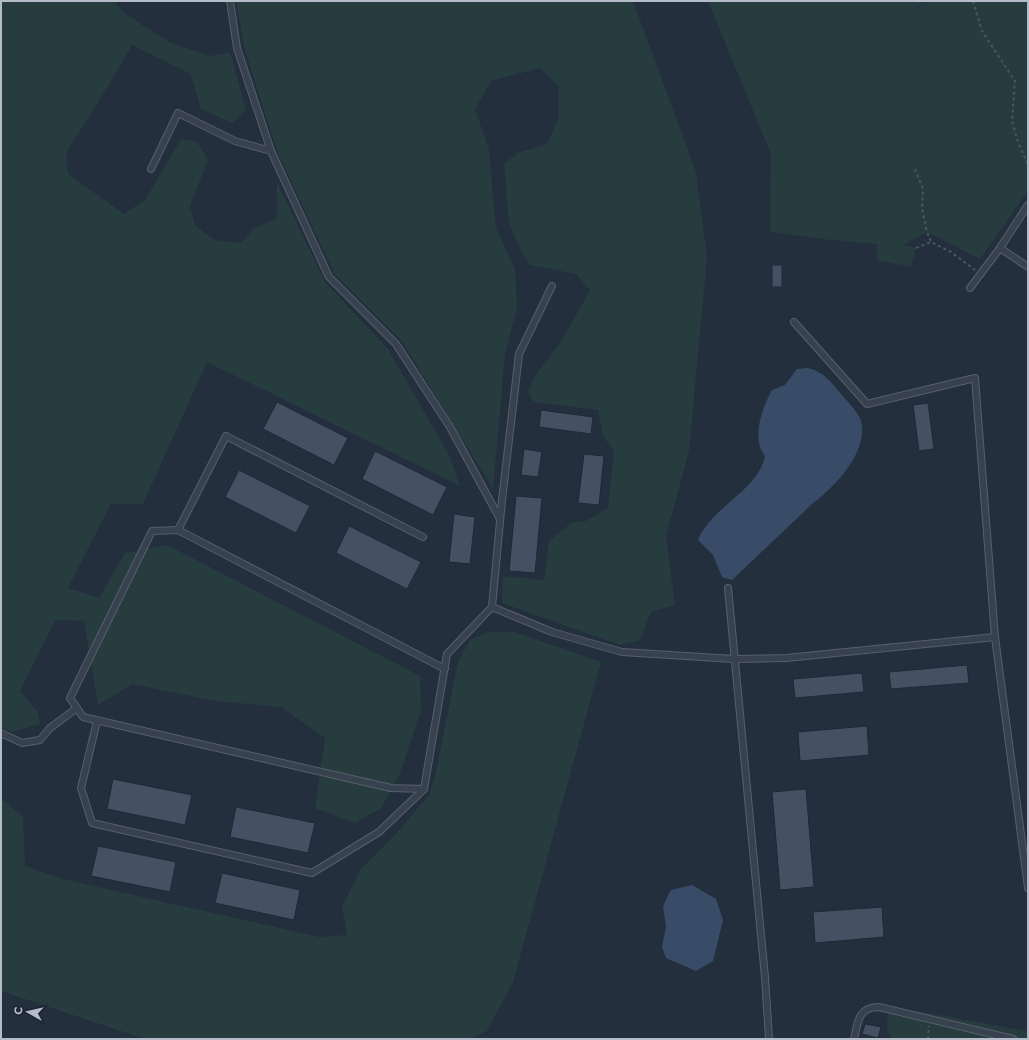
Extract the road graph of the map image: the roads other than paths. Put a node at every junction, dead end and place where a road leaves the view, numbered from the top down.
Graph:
1 (230, 1) edge
2 (271, 151) junction
3 (151, 168) dead end
4 (1028, 205) edge
5 (1000, 248) junction
6 (1028, 266) edge
7 (552, 286) dead end
8 (970, 288) dead end
9 (794, 322) dead end
10 (500, 519) junction
11 (178, 530) junction
12 (422, 537) dead end
13 (728, 588) dead end
14 (492, 607) junction
15 (995, 637) junction
16 (734, 659) junction
17 (445, 669) junction
18 (76, 708) junction
19 (97, 721) junction
20 (1, 733) edge
21 (424, 789) junction
22 (1028, 888) edge
23 (769, 1039) edge
24 (854, 1039) edge
25 (1013, 1039) edge

1 - 2 lane
2 - 3 lane
2 - 10 lane
4 - 5 lane
5 - 6 lane
5 - 8 lane
7 - 10 lane
9 - 15 lane
10 - 14 lane
11 - 12 lane
11 - 17 lane
11 - 18 lane
13 - 16 lane
14 - 16 lane
14 - 17 lane
15 - 16 lane
15 - 22 lane
16 - 23 lane
17 - 21 lane
18 - 19 lane
18 - 20 lane
19 - 21 lane
19 - 21 lane
24 - 25 lane

